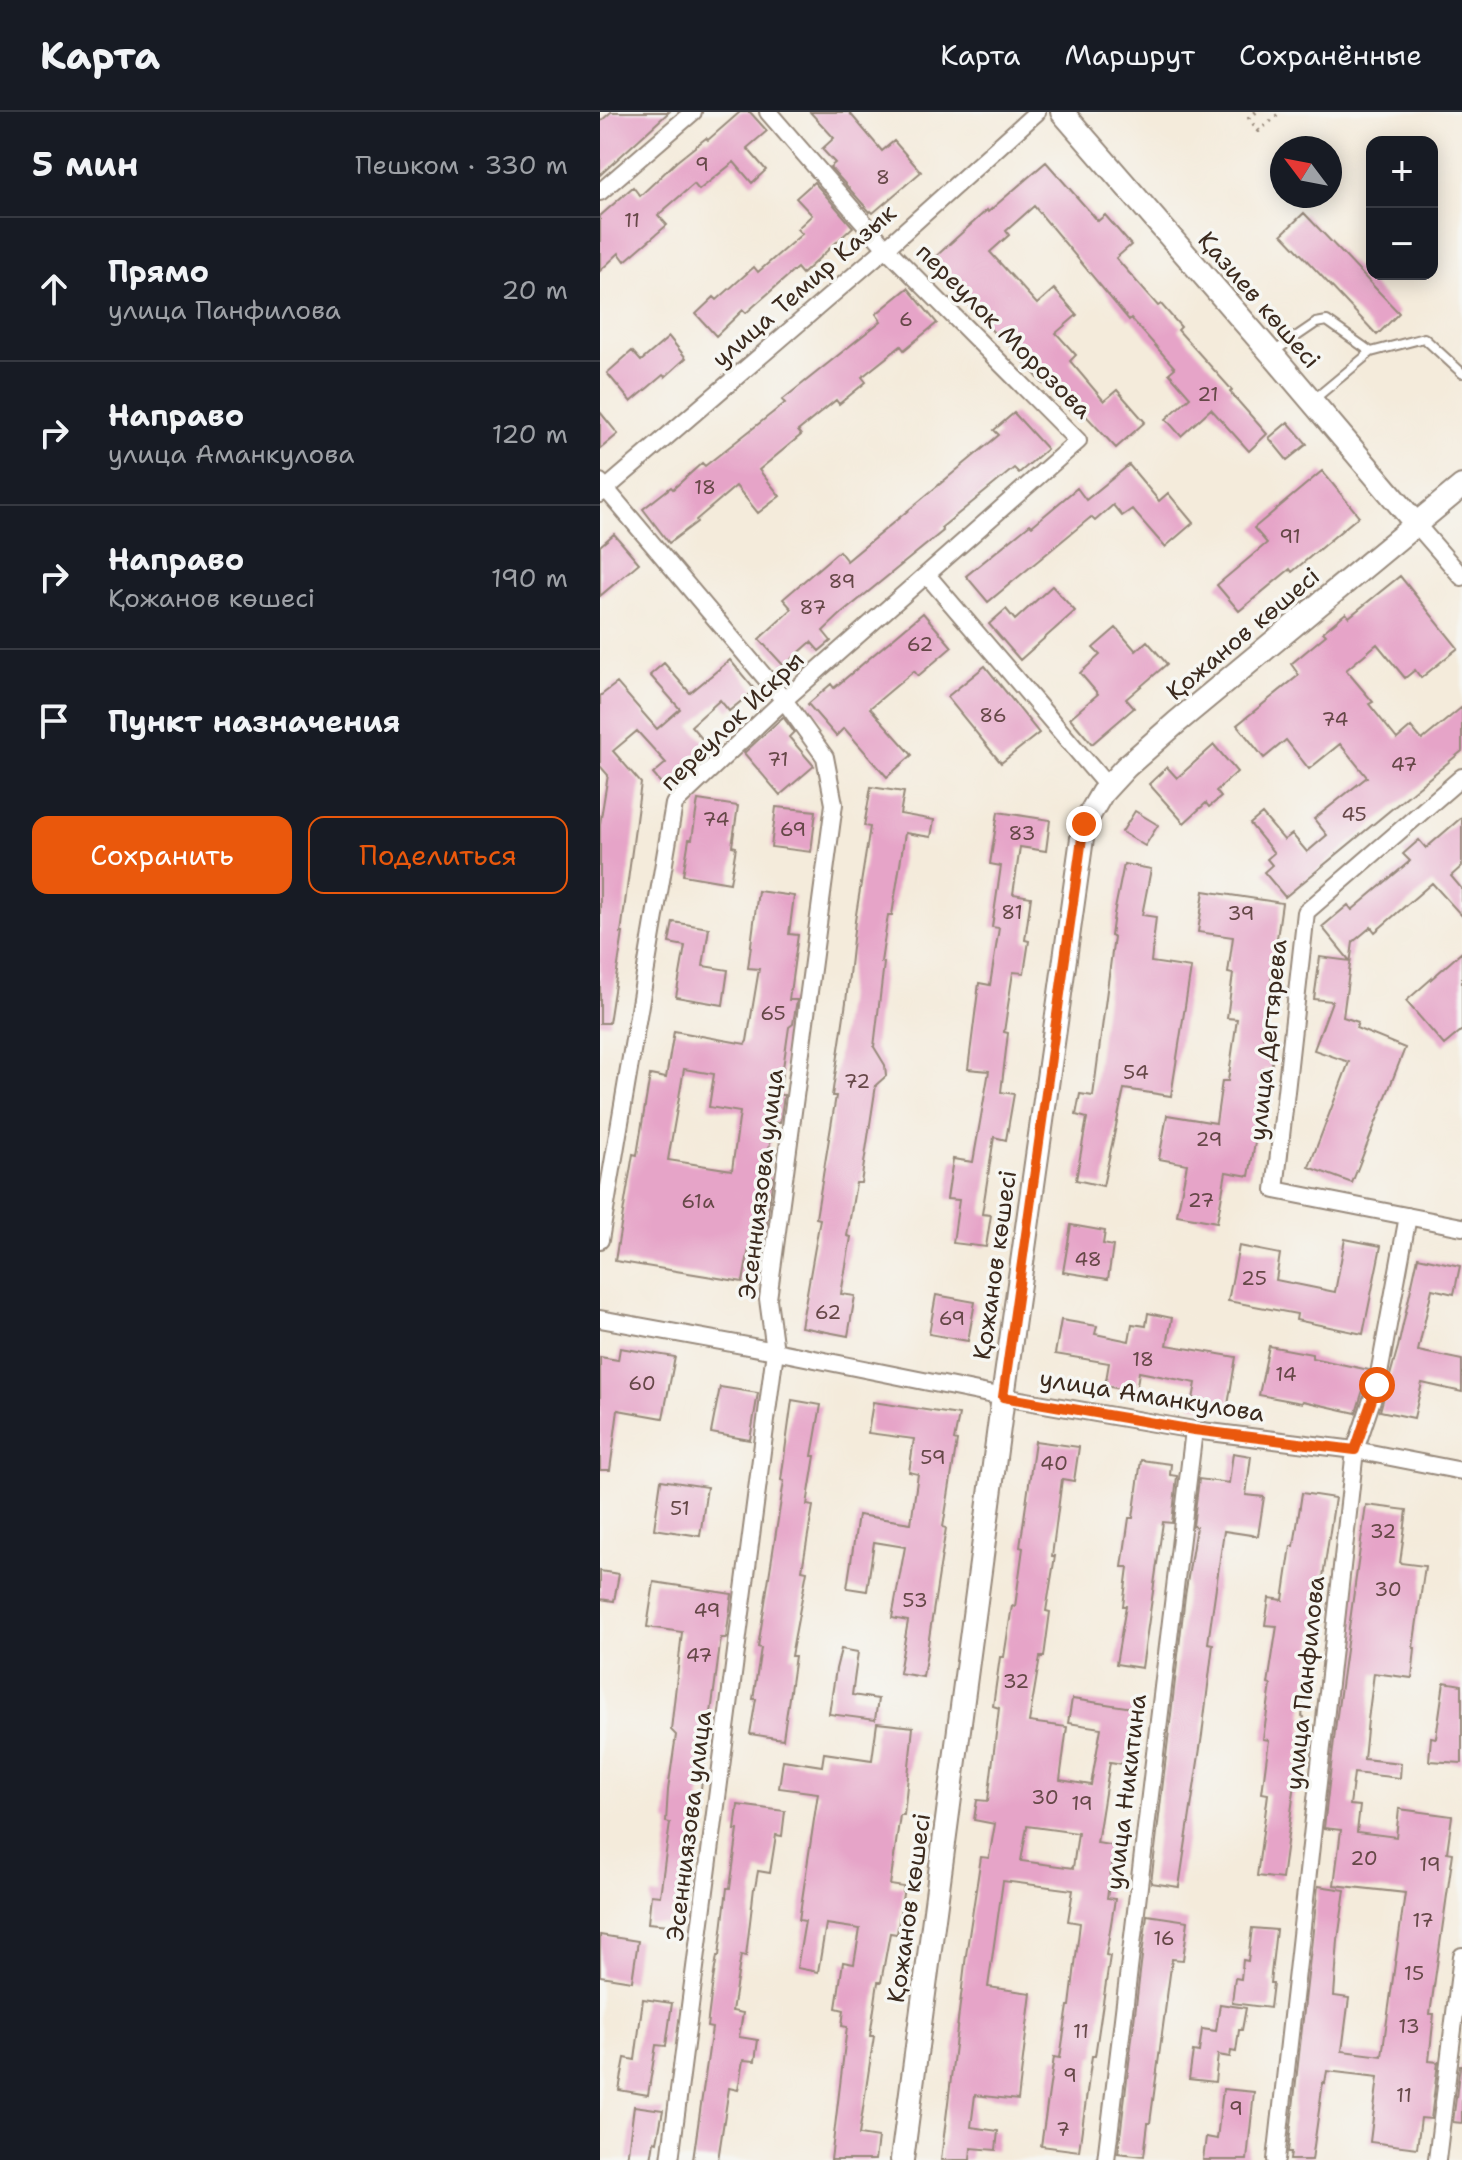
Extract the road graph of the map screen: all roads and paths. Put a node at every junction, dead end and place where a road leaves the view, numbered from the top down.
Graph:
1 (693, 112) edge
2 (768, 112) edge
3 (1037, 112) edge
4 (1062, 112) edge
5 (1256, 112) edge
6 (1281, 112) edge
7 (600, 192) edge
8 (886, 248) junction
9 (1371, 352) junction
10 (1271, 353) junction
11 (1462, 373) edge
12 (1312, 401) junction
13 (1078, 441) joint
14 (1462, 486) edge
15 (602, 488) edge
16 (1416, 524) junction
17 (927, 575) junction
18 (1462, 577) edge
19 (784, 700) junction
20 (1462, 777) edge
21 (1108, 787) junction
22 (1408, 1216) junction
23 (1462, 1227) edge
24 (600, 1240) edge
25 (600, 1319) edge
26 (775, 1351) junction
27 (1003, 1397) junction
28 (1194, 1430) junction
29 (1355, 1450) junction
30 (1462, 1471) edge
31 (1462, 1956) edge
32 (670, 2160) edge
33 (902, 2160) edge
34 (1106, 2160) edge
35 (1276, 2160) edge
36 (1437, 2160) edge

1 - 7 street
2 - 8 street, переулок Морозова
3 - 8 street, улица Темир Казык
4 - 10 main road, Қазиев көшесі
5 - 6 path
8 - 13 street, переулок Морозова
8 - 15 street, улица Темир Казык
9 - 10 lane
9 - 11 lane
9 - 12 lane
10 - 12 main road, Қазиев көшесі
12 - 16 main road, Қазиев көшесі
13 - 17 street, переулок Искры
14 - 16 main road, Қожанов көшесі
15 - 19 street, Эсенниязова улица
16 - 18 street
16 - 21 main road, Қожанов көшесі
17 - 19 street, переулок Искры
17 - 21 street
19 - 24 street, переулок Искры
19 - 26 street, Эсенниязова улица
20 - 22 street, улица Дегтярева
21 - 27 main road, Қожанов көшесі
22 - 23 street, улица Дегтярева
22 - 29 street, улица Панфилова
25 - 26 street, улица Аманкулова
26 - 27 street, улица Аманкулова
26 - 32 street, Эсенниязова улица
27 - 28 street, улица Аманкулова
27 - 33 main road, Қожанов көшесі
28 - 29 street, улица Аманкулова
28 - 34 street, улица Никитина
29 - 30 street, улица Аманкулова
29 - 35 street, улица Панфилова
31 - 36 street

